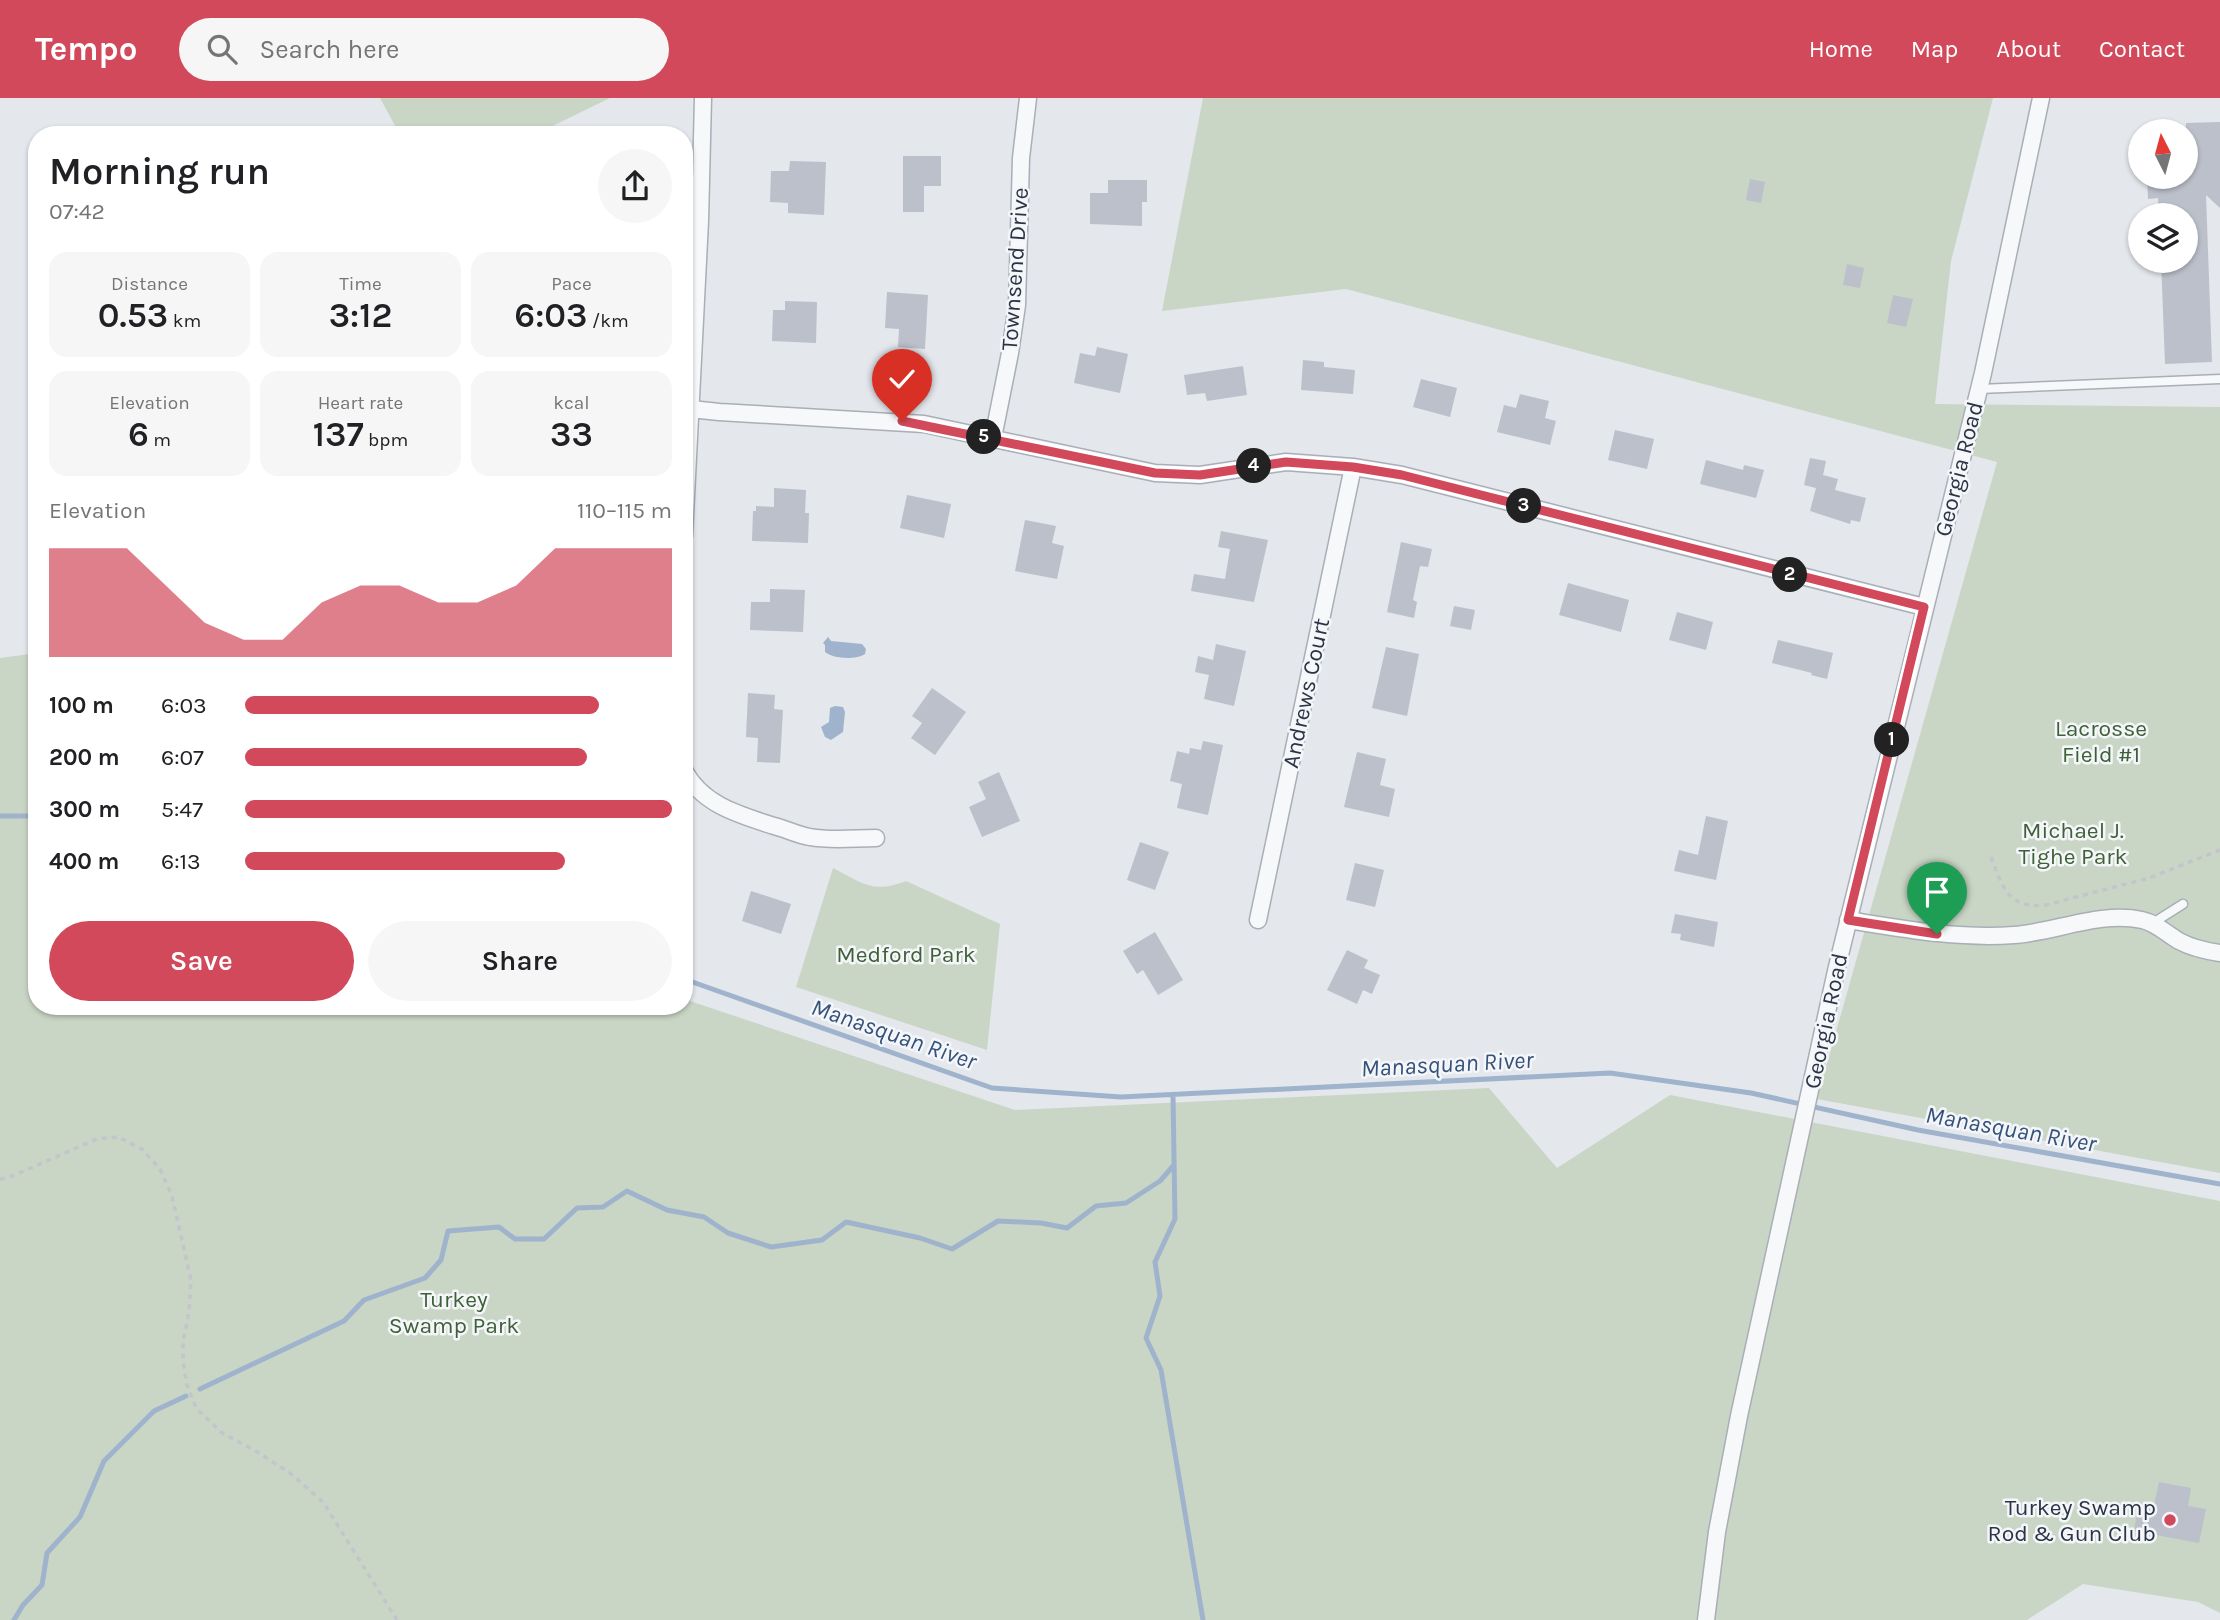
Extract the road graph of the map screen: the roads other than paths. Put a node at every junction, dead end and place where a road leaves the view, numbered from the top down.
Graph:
1 (703, 98) edge
2 (1028, 98) edge
3 (2041, 98) edge
4 (693, 357) edge
5 (2220, 379) edge
6 (1979, 389) junction
7 (693, 409) edge
8 (993, 438) junction
9 (1353, 467) junction
10 (1924, 607) junction
11 (693, 784) edge
12 (876, 838) dead end
13 (2183, 904) dead end
14 (1258, 920) dead end
15 (1848, 920) junction
16 (2152, 923) junction
17 (2220, 953) edge
18 (1706, 1620) edge

1 - 4 street
2 - 8 street, Townsend Drive
3 - 6 street, Georgia Road
5 - 6 lane
6 - 10 street, Georgia Road
7 - 8 street
8 - 9 street
9 - 10 street
9 - 14 street, Andrews Court
10 - 15 street, Georgia Road
11 - 12 street
13 - 16 lane
15 - 16 street
15 - 18 street, Georgia Road
16 - 17 street

